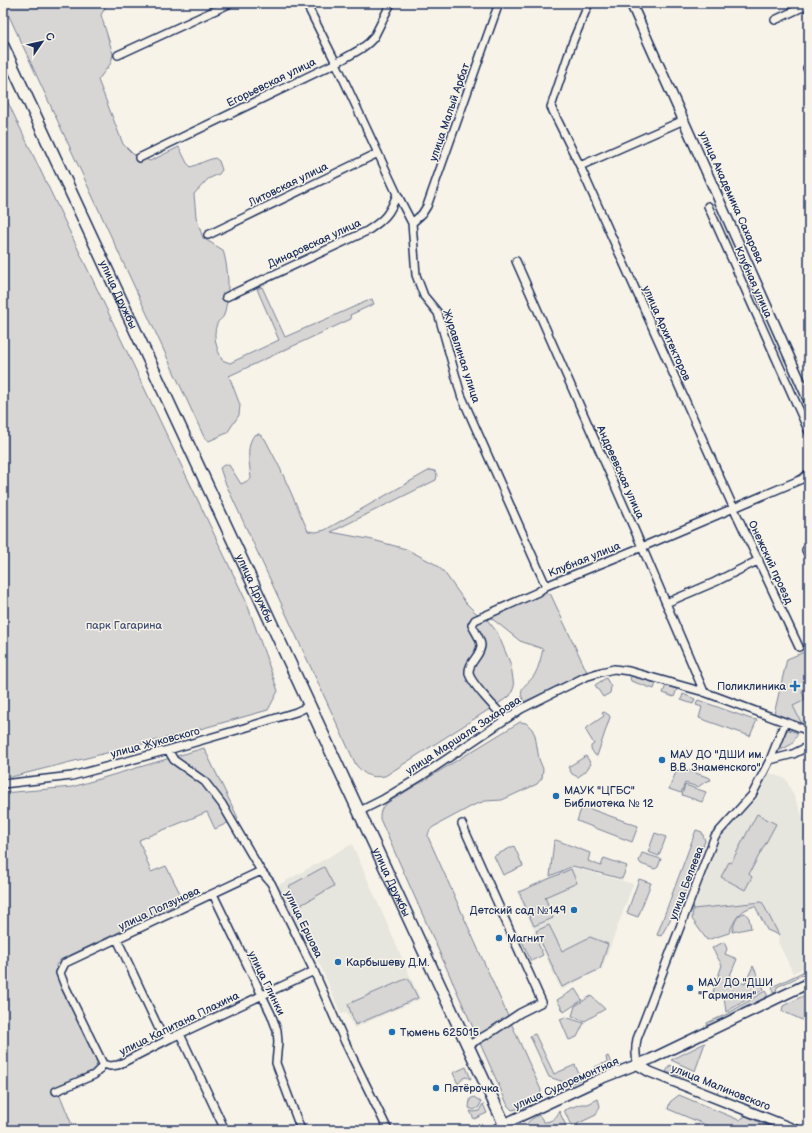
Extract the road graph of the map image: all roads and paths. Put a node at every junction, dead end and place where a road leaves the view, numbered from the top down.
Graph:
1 (231, 3) edge
2 (306, 3) edge
3 (391, 3) edge
4 (499, 3) edge
5 (589, 3) edge
6 (632, 3) edge
7 (809, 4) edge
8 (775, 20) dead end
9 (3, 46) edge
10 (118, 55) dead end
11 (336, 63) junction
12 (684, 120) junction
13 (378, 153) junction
14 (139, 158) dead end
15 (580, 166) junction
16 (397, 194) junction
17 (708, 206) dead end
18 (412, 223) junction
19 (208, 235) dead end
20 (516, 261) dead end
21 (226, 297) dead end
22 (809, 401) edge
23 (809, 432) edge
24 (809, 473) edge
25 (734, 509) junction
26 (642, 548) junction
27 (759, 560) junction
28 (546, 586) junction
29 (666, 603) junction
30 (799, 647) dead end
31 (704, 692) junction
32 (309, 706) junction
33 (506, 718) junction
34 (785, 722) junction
35 (809, 731) edge
36 (809, 746) edge
37 (168, 750) junction
38 (770, 760) junction
39 (3, 784) edge
40 (358, 812) junction
41 (462, 824) dead end
42 (261, 871) junction
43 (213, 894) junction
44 (117, 939) junction
45 (314, 971) junction
46 (809, 984) edge
47 (262, 995) junction
48 (180, 1034) junction
49 (171, 1038) junction
50 (467, 1046) junction
51 (103, 1064) junction
52 (638, 1065) junction
53 (56, 1091) dead end
54 (506, 1127) edge
55 (225, 1130) edge
56 (301, 1130) edge
57 (388, 1130) edge
58 (492, 1130) edge
59 (796, 1130) edge

1 - 10 street
2 - 11 street, Журавлиная улица
3 - 11 street, Егорьевская улица
4 - 18 street, улица Малый Арбат
5 - 15 street, улица Архитекторов
6 - 12 street, улица Академика Сахарова
7 - 8 street
9 - 32 main road, улица Дружбы
11 - 13 street, Журавлиная улица
11 - 14 street, Егорьевская улица
12 - 15 street
12 - 22 street, улица Академика Сахарова
13 - 16 street, Журавлиная улица
13 - 19 street, Литовская улица
15 - 25 street, улица Архитекторов
16 - 18 street, Журавлиная улица
16 - 21 street, Динаровская улица
17 - 23 street, Клубная улица
18 - 28 street, Журавлиная улица
20 - 26 street, Андреевская улица
24 - 25 street, Клубная улица
25 - 26 street, Клубная улица
25 - 27 street, Онежский проезд
26 - 28 street, Клубная улица
26 - 29 street, Андреевская улица
27 - 29 street
27 - 30 street, Онежский проезд
28 - 33 street, Клубная улица
29 - 31 street, Андреевская улица
31 - 33 street, улица Маршала Захарова
31 - 34 street, улица Маршала Захарова
32 - 37 street, улица Жуковского
32 - 40 main road, улица Дружбы
33 - 40 street, улица Маршала Захарова
34 - 35 street, улица Маршала Захарова
34 - 38 street, улица Беляева
36 - 38 street
37 - 39 street, улица Жуковского
37 - 42 street, улица Ершова
38 - 52 street, улица Беляева
40 - 50 main road, улица Дружбы
41 - 50 street
42 - 43 street, улица Ползунова
42 - 45 street, улица Ершова
43 - 44 street, улица Ползунова
43 - 47 street, улица Глинки
44 - 49 street
44 - 51 street, улица Ползунова
45 - 47 street, улица Капитана Плахина
45 - 57 street, улица Ершова
46 - 52 street, улица Судоремонтная
47 - 48 street, улица Капитана Плахина
47 - 56 street, улица Глинки
48 - 49 street, улица Капитана Плахина
48 - 55 street
49 - 51 street, улица Капитана Плахина
50 - 54 main road, улица Дружбы
51 - 53 street
52 - 54 street, улица Судоремонтная
52 - 59 street, улица Малиновского
54 - 58 street

